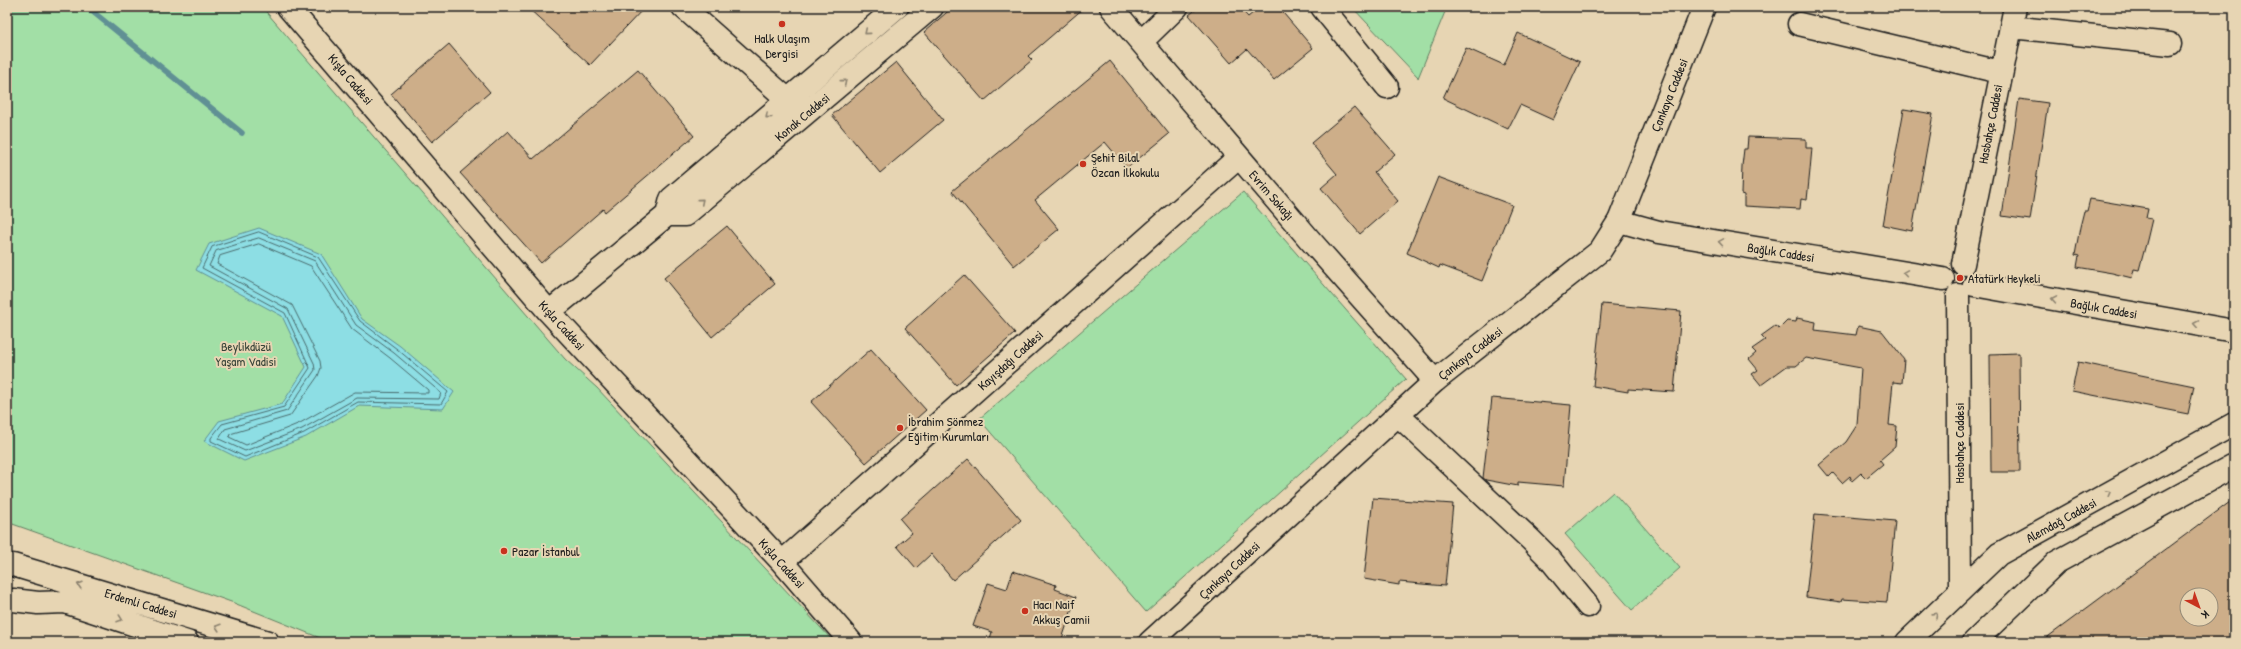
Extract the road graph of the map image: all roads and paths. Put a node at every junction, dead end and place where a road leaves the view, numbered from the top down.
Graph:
1 (288, 7) edge
2 (683, 7) edge
3 (897, 7) edge
4 (932, 7) edge
5 (1110, 7) edge
6 (1177, 7) edge
7 (1322, 7) edge
8 (1704, 7) edge
9 (2013, 17) edge
10 (1800, 24) dead end
11 (1141, 42) junction
12 (2170, 44) dead end
13 (2000, 72) junction
14 (1388, 87) dead end
15 (787, 100) junction
16 (1239, 157) junction
17 (667, 215) junction
18 (1619, 222) junction
19 (1963, 264) junction
20 (1943, 279) junction
21 (1966, 290) junction
22 (549, 312) junction
23 (2234, 331) edge
24 (1435, 381) junction
25 (1398, 415) junction
26 (2234, 424) edge
27 (2234, 466) edge
28 (782, 562) junction
29 (10, 563) edge
30 (1960, 591) junction
31 (10, 602) edge
32 (1588, 606) dead end
33 (851, 640) edge
34 (187, 642) edge
35 (268, 642) edge
36 (1150, 642) edge
37 (1907, 642) edge
38 (1974, 642) edge

1 - 22 street, Kışla Caddesi
2 - 15 street
3 -> 15 street, Konak Caddesi
17 -> 4 street, Konak Caddesi
5 - 11 street, Evrim Sokağı
6 - 11 street
7 - 14 street
8 - 18 street, Çankaya Caddesi
9 - 12 street
9 - 13 street, Hasbahçe Caddesi
10 - 13 street
11 - 16 street, Evrim Sokağı
13 - 19 street, Hasbahçe Caddesi
15 -> 17 street, Konak Caddesi
16 - 24 street, Evrim Sokağı
16 - 28 street, Kayışdağı Caddesi
17 - 22 street
20 -> 18 street, Bağlık Caddesi
18 - 24 street, Çankaya Caddesi
19 - 20 street
19 - 21 street
20 - 21 street
23 -> 21 street, Bağlık Caddesi
21 - 30 street, Hasbahçe Caddesi
22 - 28 street, Kışla Caddesi
24 - 25 street, Çankaya Caddesi
25 - 32 street
25 - 36 street, Çankaya Caddesi
30 -> 26 street, Alemdağ Caddesi
27 - 38 street
28 - 33 street, Kışla Caddesi
29 - 31 street
35 -> 29 street, Erdemli Caddesi
37 -> 30 street, Alemdağ Caddesi
31 -> 34 street, Erdemli Caddesi

